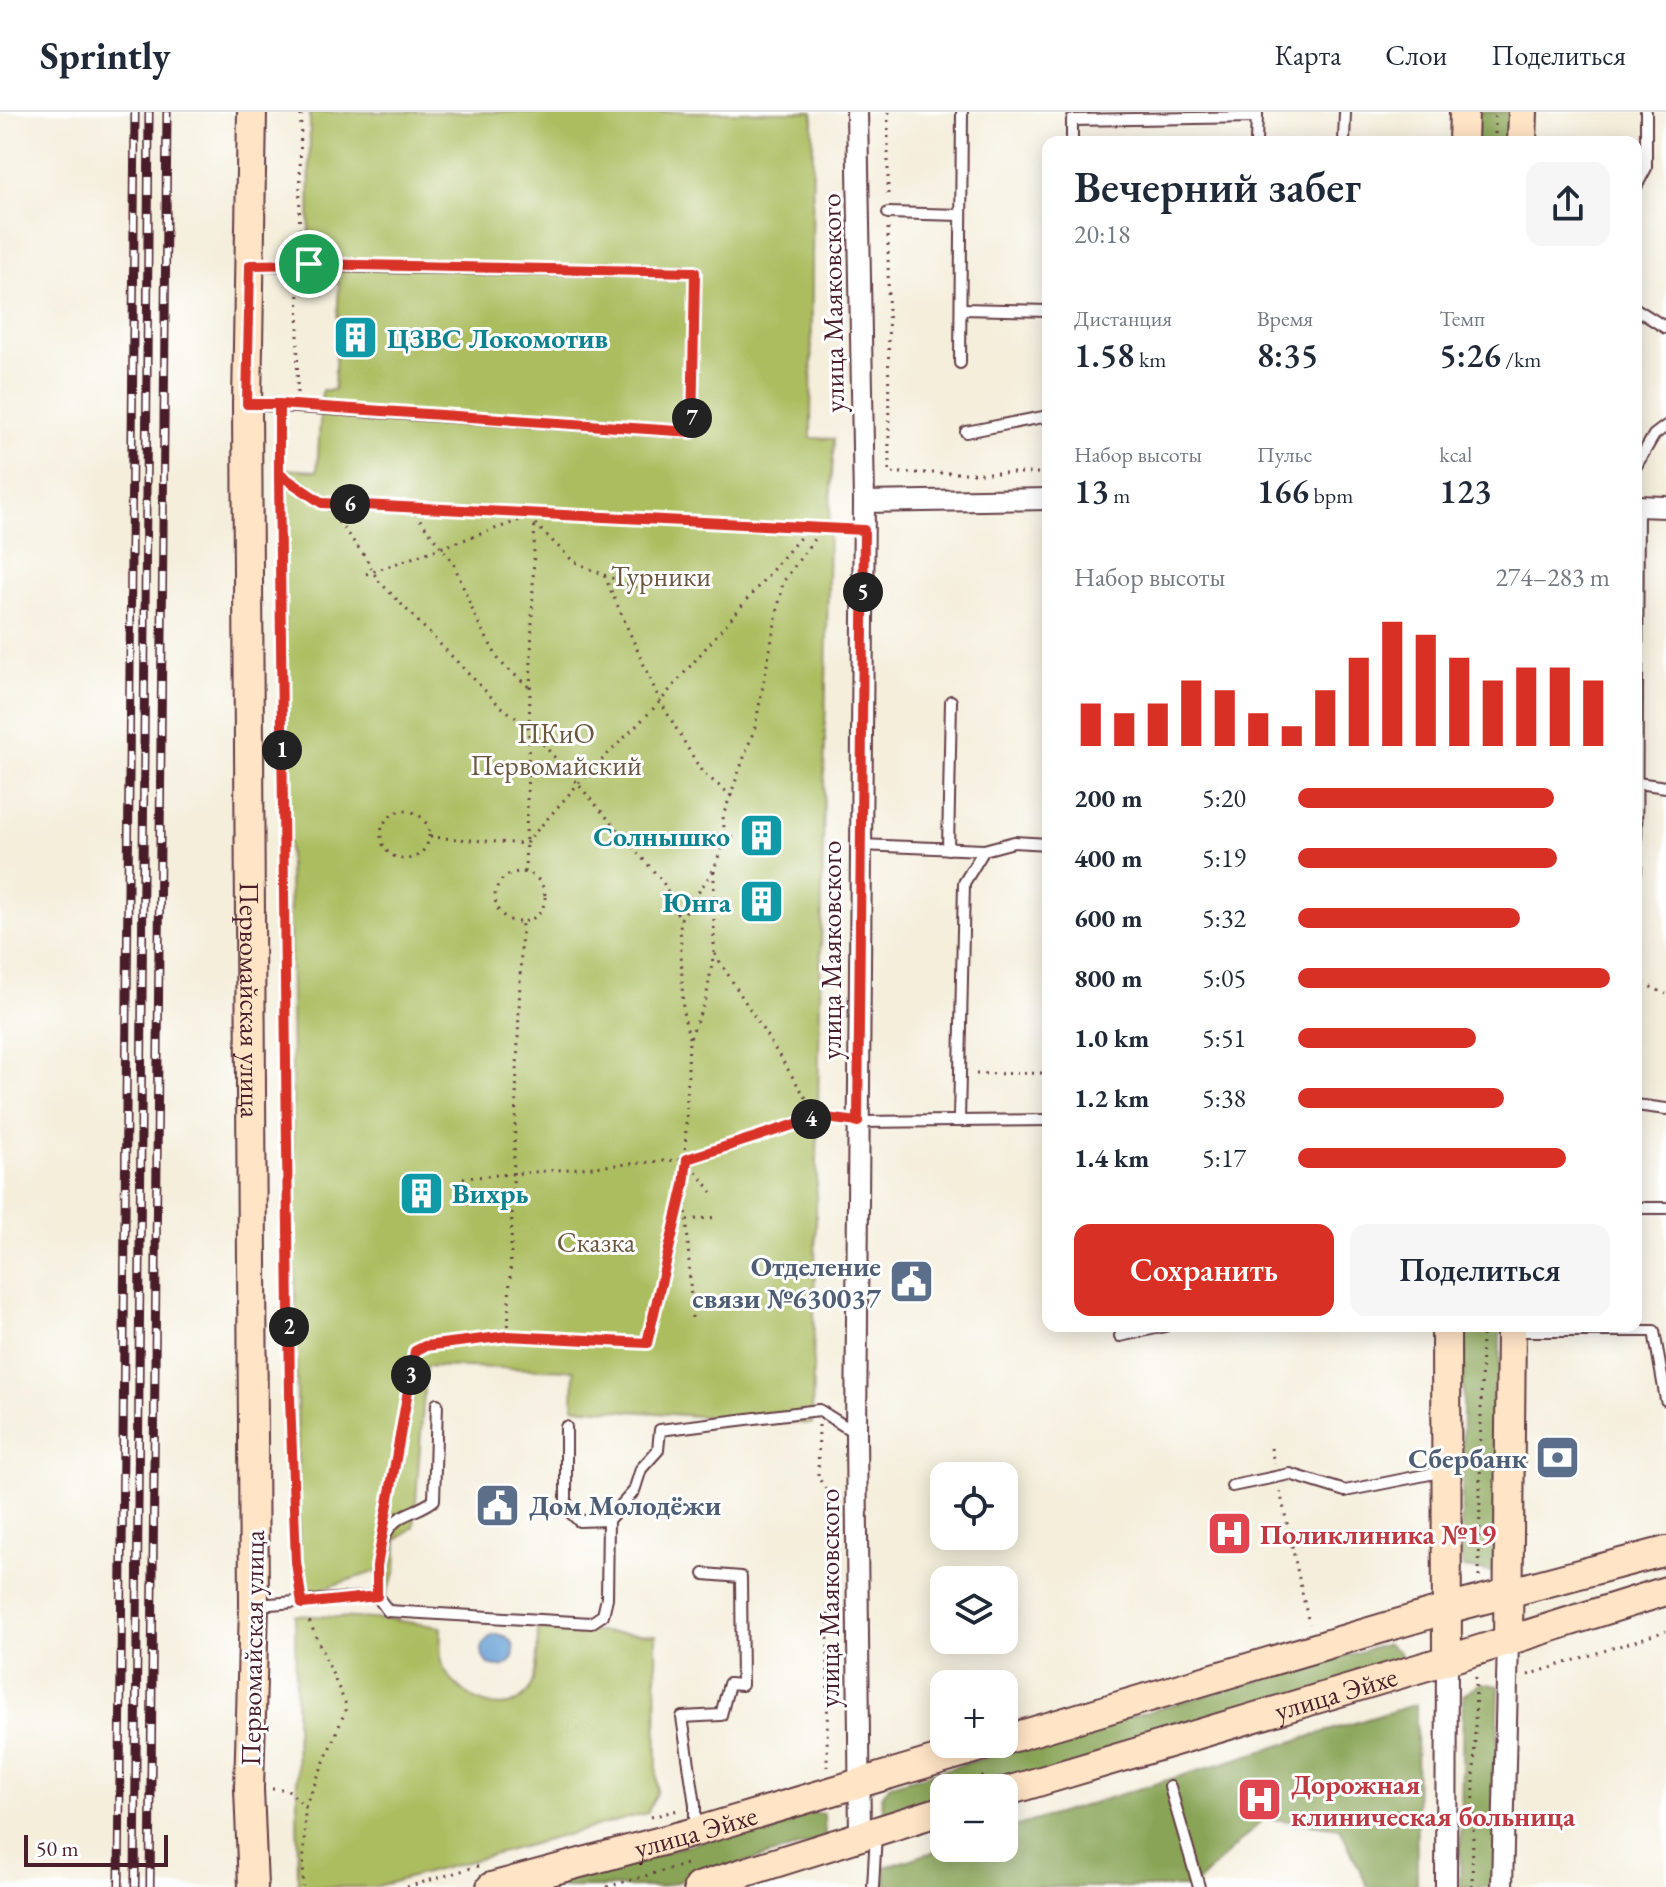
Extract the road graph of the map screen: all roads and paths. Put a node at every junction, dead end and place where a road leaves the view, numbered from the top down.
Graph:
1 (252, 112) edge
2 (857, 112) edge
3 (888, 112) edge
4 (962, 112) edge
5 (1345, 112) edge
6 (1464, 112) edge
7 (1495, 112) edge
8 (1523, 112) edge
9 (1646, 112) edge
10 (1257, 114) edge
11 (1072, 136) edge
12 (1256, 136) edge
13 (1344, 136) edge
14 (1463, 136) edge
15 (1495, 136) edge
16 (1522, 136) edge
17 (1642, 176) edge
18 (888, 213) junction
19 (961, 215) junction
20 (250, 265) junction
21 (961, 309) junction
22 (1042, 311) edge
23 (1642, 313) edge
24 (1666, 328) edge
25 (960, 363) dead end
26 (247, 404) junction
27 (279, 404) junction
28 (1042, 417) edge
29 (1666, 426) edge
30 (966, 432) dead end
31 (1642, 456) edge
32 (1042, 473) edge
33 (279, 474) junction
34 (1042, 499) edge
35 (864, 502) junction
36 (322, 503) junction
37 (1642, 506) edge
38 (410, 507) junction
39 (1666, 507) edge
40 (535, 514) junction
41 (535, 524) junction
42 (809, 527) junction
43 (822, 528) junction
44 (864, 530) junction
45 (442, 548) junction
46 (373, 572) junction
47 (366, 574) dead end
48 (604, 575) junction
49 (648, 592) dead end
50 (530, 688) junction
51 (660, 701) junction
52 (951, 701) dead end
53 (529, 728) junction
54 (1642, 784) edge
55 (577, 785) junction
56 (1666, 787) edge
57 (733, 797) junction
58 (429, 837) junction
59 (738, 837) dead end
60 (725, 839) junction
61 (700, 842) dead end
62 (526, 844) junction
63 (1042, 844) edge
64 (860, 845) junction
65 (948, 849) junction
66 (984, 850) junction
67 (714, 869) junction
68 (525, 872) junction
69 (680, 920) junction
70 (522, 922) junction
71 (714, 952) junction
72 (1642, 983) edge
73 (1666, 994) edge
74 (689, 1040) junction
75 (1042, 1073) edge
76 (960, 1074) junction
77 (1642, 1106) edge
78 (1666, 1109) edge
79 (818, 1117) junction
80 (1042, 1120) edge
81 (959, 1121) junction
82 (858, 1122) junction
83 (687, 1159) junction
84 (512, 1173) junction
85 (463, 1178) dead end
86 (684, 1185) junction
87 (712, 1192) dead end
88 (1642, 1208) edge
89 (1666, 1208) edge
90 (718, 1217) dead end
91 (687, 1220) junction
92 (692, 1318) dead end
93 (1642, 1331) edge
94 (1138, 1332) edge
95 (1446, 1332) edge
96 (1482, 1332) edge
97 (1511, 1332) edge
98 (508, 1336) junction
99 (1120, 1336) dead end
100 (1666, 1400) edge
101 (437, 1404) dead end
102 (566, 1427) dead end
103 (856, 1434) junction
104 (1271, 1448) dead end
105 (1447, 1470) junction
106 (1277, 1477) junction
107 (1232, 1486) dead end
108 (608, 1520) junction
109 (385, 1537) junction
110 (1666, 1551) edge
111 (704, 1574) dead end
112 (1479, 1581) dead end
113 (1666, 1591) edge
114 (1508, 1592) junction
115 (377, 1596) junction
116 (302, 1604) junction
117 (254, 1605) junction
118 (1447, 1609) junction
119 (1666, 1631) edge
120 (1310, 1632) dead end
121 (1508, 1641) junction
122 (1447, 1660) junction
123 (1522, 1667) dead end
124 (1476, 1677) dead end
125 (1018, 1736) edge
126 (943, 1758) edge
127 (858, 1783) junction
128 (1170, 1787) dead end
129 (1018, 1788) edge
130 (287, 1789) dead end
131 (305, 1807) junction
132 (930, 1814) edge
133 (695, 1832) junction
134 (868, 1834) junction
135 (253, 1887) edge
136 (303, 1887) edge
137 (491, 1887) edge
138 (698, 1887) edge
139 (873, 1887) edge
140 (1199, 1887) edge
141 (1446, 1887) edge
142 (1472, 1887) edge
143 (1502, 1887) edge

1 - 20 main road, Первомайская улица
2 - 35 street, улица Маяковского
3 - 18 path
4 - 19 lane
5 - 13 lane
6 - 14 main road
7 - 15 path
8 - 16 main road
9 - 17 lane
10 - 11 lane
10 - 12 lane
18 - 19 lane
18 - 32 path
19 - 21 lane
20 - 26 main road, Первомайская улица
20 - 27 lane
21 - 22 lane
21 - 25 lane
23 - 24 lane
26 - 27 lane
26 - 117 main road, Первомайская улица
27 - 33 path
28 - 30 lane
29 - 31 lane
33 - 36 path
33 - 116 path
34 - 35 street
35 - 44 street, улица Маяковского
36 - 38 path
36 - 46 path
37 - 39 street
38 - 40 path
38 - 45 path
40 - 41 path
40 - 42 path
40 - 45 path
41 - 48 path
41 - 50 path
42 - 43 path
42 - 51 path
43 - 44 path
43 - 57 path
44 - 64 street, улица Маяковского
45 - 46 path
45 - 50 path
46 - 47 path
46 - 53 path
48 - 49 path
48 - 51 path
50 - 53 path
51 - 55 path
51 - 57 path
52 - 65 lane
53 - 55 path
53 - 62 path
54 - 56 lane
55 - 62 path
55 - 69 path
57 - 60 path
58 - 58 path
58 - 62 path
59 - 60 path
60 - 61 path
60 - 67 path
62 - 68 path
63 - 66 lane
64 - 65 lane
64 - 82 street, улица Маяковского
65 - 66 lane
66 - 76 lane
67 - 69 path
67 - 71 path
68 - 70 path
68 - 70 path
69 - 74 path
70 - 84 path
71 - 74 path
71 - 79 path
72 - 73 path
74 - 83 path
75 - 76 path
76 - 81 lane
77 - 78 lane
79 - 82 path
79 - 83 path
80 - 81 lane
81 - 82 lane
82 - 103 street, улица Маяковского
83 - 84 path
83 - 86 path
83 - 87 path
84 - 85 path
84 - 98 path
86 - 91 path
86 - 98 path
88 - 89 lane
90 - 91 path
91 - 92 path
93 - 100 lane
94 - 99 lane
95 - 105 main road
96 - 112 path
97 - 114 main road
98 - 109 path
101 - 109 lane
102 - 108 lane
103 - 108 lane
103 - 127 street, улица Маяковского
104 - 106 path
105 - 106 lane
105 - 118 main road
106 - 107 lane
106 - 120 path
108 - 115 lane
109 - 115 lane
110 - 114 main road, улица Эйхе
111 - 133 lane
113 - 121 main road, улица Эйхе
114 - 118 main road, улица Эйхе
114 - 121 main road
115 - 116 lane
116 - 117 lane
116 - 131 path
117 - 135 main road, Первомайская улица
118 - 122 main road
118 - 125 main road, улица Эйхе
119 - 123 path
121 - 122 main road, улица Эйхе
121 - 143 street
122 - 129 main road, улица Эйхе
122 - 141 street
124 - 142 path
126 - 127 main road, улица Эйхе
127 - 133 main road, улица Эйхе
127 - 134 street, улица Маяковского
128 - 140 lane
130 - 131 path
131 - 136 path
132 - 134 main road, улица Эйхе
133 - 137 main road, улица Эйхе
134 - 138 main road, улица Эйхе
134 - 139 lane

